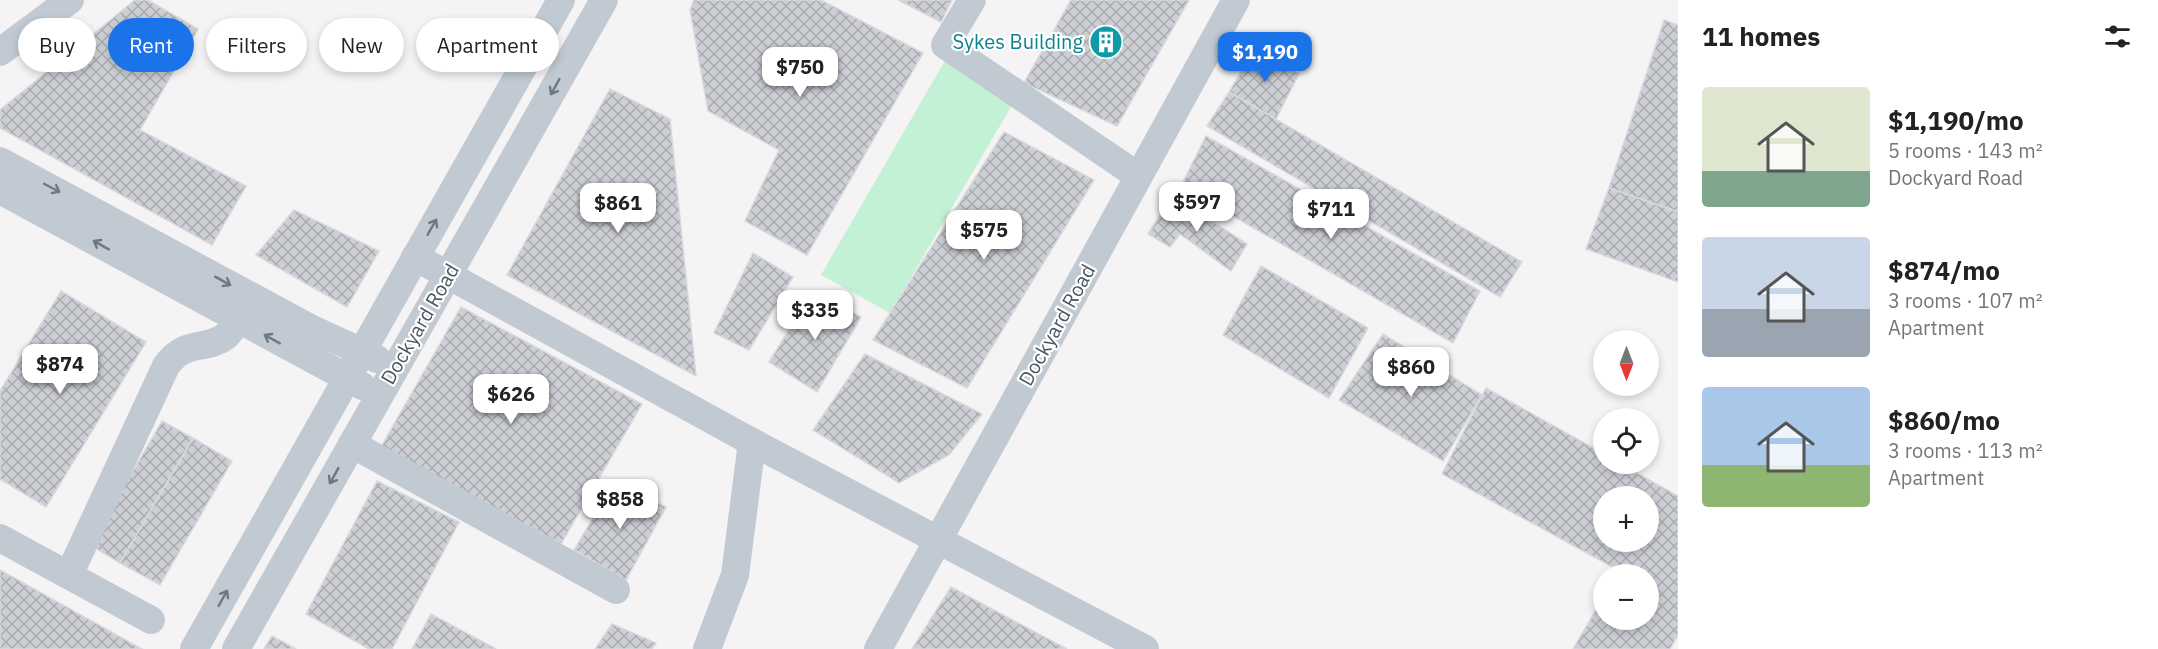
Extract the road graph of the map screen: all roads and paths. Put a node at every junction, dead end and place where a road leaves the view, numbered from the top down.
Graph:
1 (70, 0) edge
2 (561, 0) edge
3 (604, 0) edge
4 (972, 0) edge
5 (1236, 0) edge
6 (0, 52) edge
7 (0, 161) edge
8 (1138, 176) junction
9 (0, 190) edge
10 (415, 257) junction
11 (449, 275) junction
12 (383, 313) junction
13 (238, 320) junction
14 (312, 329) junction
15 (361, 351) junction
16 (304, 356) junction
17 (395, 368) junction
18 (346, 378) junction
19 (380, 395) junction
20 (321, 424) junction
21 (752, 441) junction
22 (352, 444) junction
23 (0, 538) edge
24 (939, 542) junction
25 (69, 575) junction
26 (616, 590) dead end
27 (151, 620) dead end
28 (194, 649) edge
29 (236, 649) edge
30 (707, 649) edge
31 (878, 649) edge
32 (1145, 649) edge

1 - 6 street
10 -> 2 street, Dockyard Road
3 -> 11 street, Dockyard Road
4 - 8 street
5 - 8 street, Dockyard Road
7 -> 14 street
8 - 24 street, Dockyard Road
13 -> 9 street
10 - 11 street
10 - 12 street, Dockyard Road
11 - 17 street, Dockyard Road
11 - 21 street
12 - 14 street
12 - 15 street, Dockyard Road
16 -> 13 street
13 - 25 street
14 - 15 street
15 - 17 street
15 - 18 street, Dockyard Road
16 - 18 street
16 - 20 street
17 - 19 street, Dockyard Road
18 - 19 street
18 - 20 street, Dockyard Road
19 - 22 street, Dockyard Road
28 -> 20 street, Dockyard Road
21 - 24 street
21 - 30 street
22 - 26 street
22 -> 29 street, Dockyard Road
23 - 25 street
24 - 31 street, Dockyard Road
24 - 32 street
25 - 27 street

